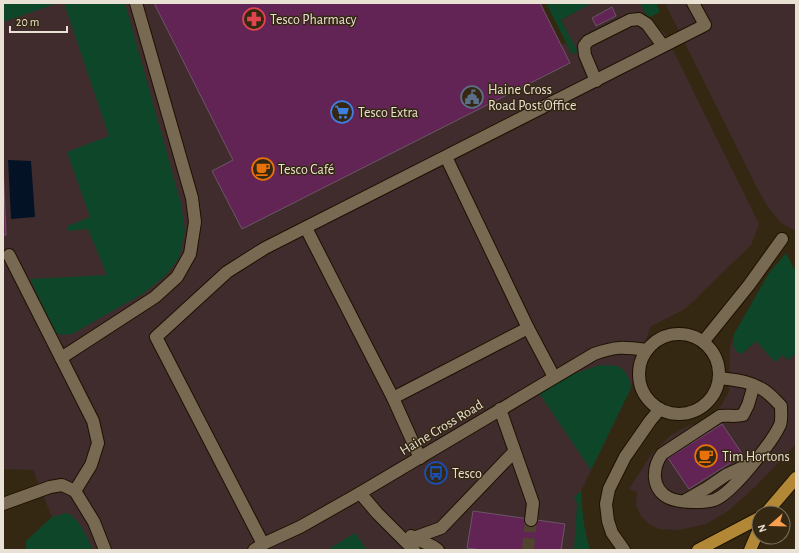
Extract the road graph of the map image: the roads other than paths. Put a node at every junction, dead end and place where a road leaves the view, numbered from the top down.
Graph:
1 (136, 3) edge
2 (693, 3) edge
3 (663, 46) junction
4 (596, 81) junction
5 (446, 157) junction
6 (306, 228) junction
7 (782, 239) dead end
8 (9, 255) dead end
9 (528, 328) junction
10 (703, 342) junction
11 (647, 350) junction
12 (61, 358) junction
13 (554, 376) junction
14 (719, 378) junction
15 (754, 386) junction
16 (392, 398) junction
17 (500, 409) junction
18 (660, 409) junction
19 (514, 452) junction
20 (420, 458) junction
21 (796, 478) edge
22 (75, 491) junction
23 (360, 493) junction
24 (3, 504) edge
25 (773, 505) edge
26 (531, 520) tunnel mouth
27 (751, 522) edge
28 (396, 533) junction
29 (416, 537) junction
30 (259, 547) edge
31 (105, 550) edge
32 (407, 550) edge
33 (414, 550) edge
34 (438, 550) edge
35 (624, 550) edge
36 (698, 550) edge

1 - 12 street
2 - 3 street
3 - 4 street
3 - 4 street
4 - 5 street
5 - 6 street
5 - 9 street
6 - 16 street
6 - 30 street
7 - 10 street
8 - 12 street
9 - 13 street
9 - 16 street
10 - 11 street
10 - 14 street
11 - 13 street, Haine Cross Road
11 - 18 street
12 - 22 street
13 - 17 street, Haine Cross Road
14 - 15 street
14 - 18 street
15 - 15 street
16 - 20 street
17 - 19 street
17 - 20 street, Haine Cross Road
18 - 35 street
19 - 26 street
19 - 29 street
20 - 23 street, Haine Cross Road
21 - 25 main road
22 - 24 street
22 - 31 street
23 - 28 street
23 - 30 street, Haine Cross Road
27 - 36 main road
28 - 29 street
28 - 32 street
28 - 33 street
29 - 34 street

